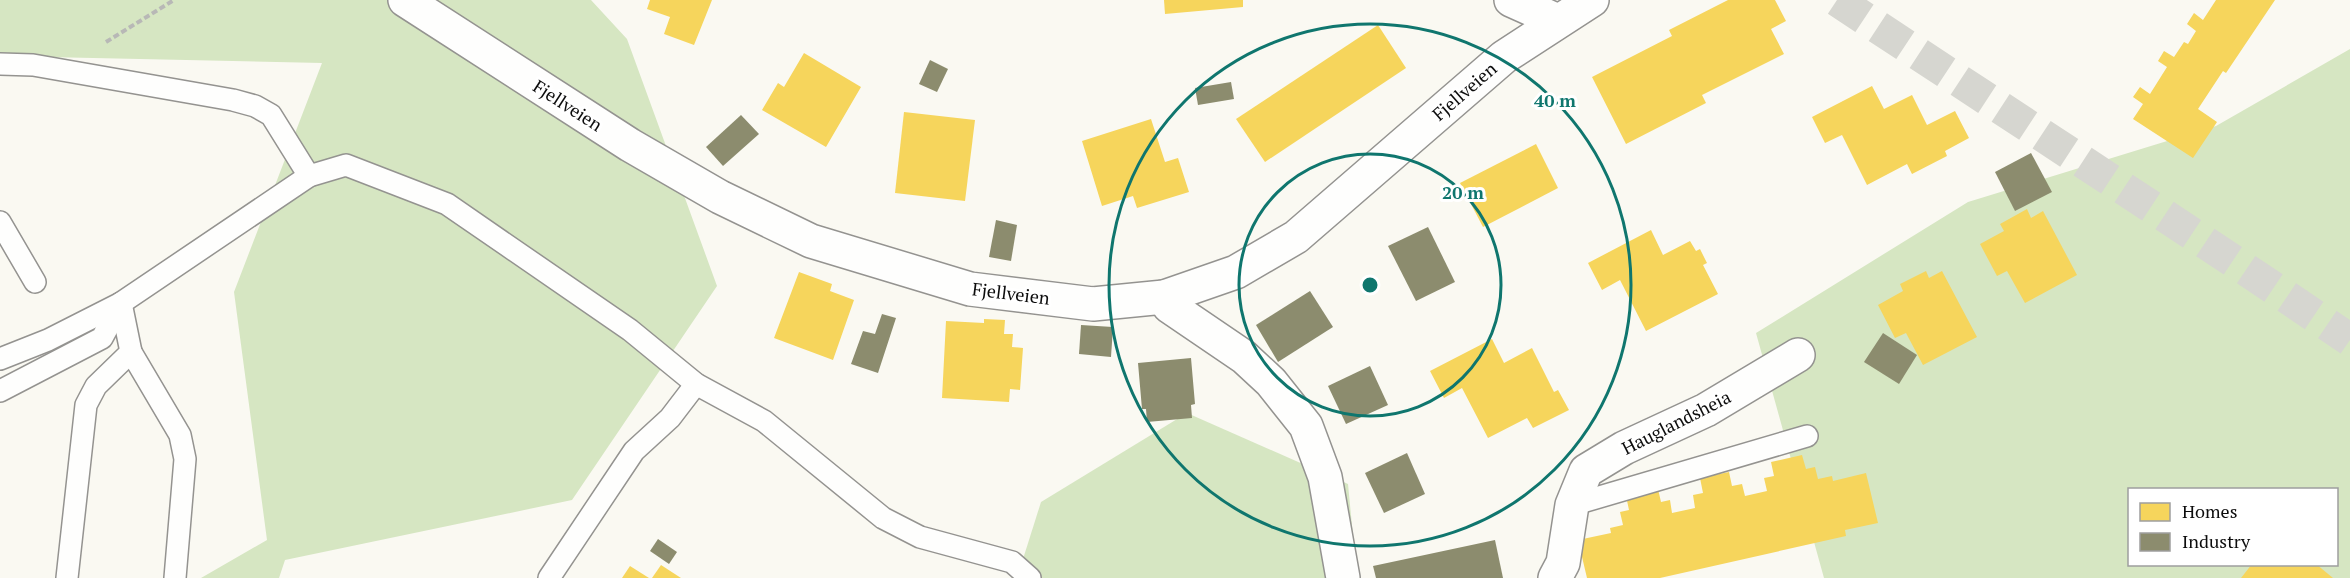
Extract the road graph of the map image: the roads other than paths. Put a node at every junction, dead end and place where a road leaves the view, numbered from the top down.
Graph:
1 (405, 0) edge
2 (1511, 0) edge
3 (1592, 0) edge
4 (1558, 21) junction
5 (0, 64) edge
6 (309, 176) junction
7 (0, 222) edge
8 (35, 282) dead end
9 (1164, 297) junction
10 (121, 303) junction
11 (131, 352) junction
12 (1798, 355) dead end
13 (0, 359) edge
14 (696, 384) junction
15 (0, 391) edge
16 (1807, 436) dead end
17 (1572, 505) junction
18 (68, 578) edge
19 (175, 578) edge
20 (549, 578) edge
21 (1030, 578) edge
22 (1342, 578) edge
23 (1555, 578) edge

1 - 9 street, Fjellveien
2 - 4 street
3 - 4 street, Fjellveien
4 - 9 street, Fjellveien
5 - 6 lane
6 - 10 lane
6 - 14 lane
7 - 8 lane
9 - 22 street
10 - 11 lane
10 - 13 lane
10 - 15 lane
11 - 18 lane
11 - 19 lane
12 - 17 street, Hauglandsheia
14 - 20 lane
14 - 21 lane
16 - 17 lane
17 - 23 street, Hauglandsheia

